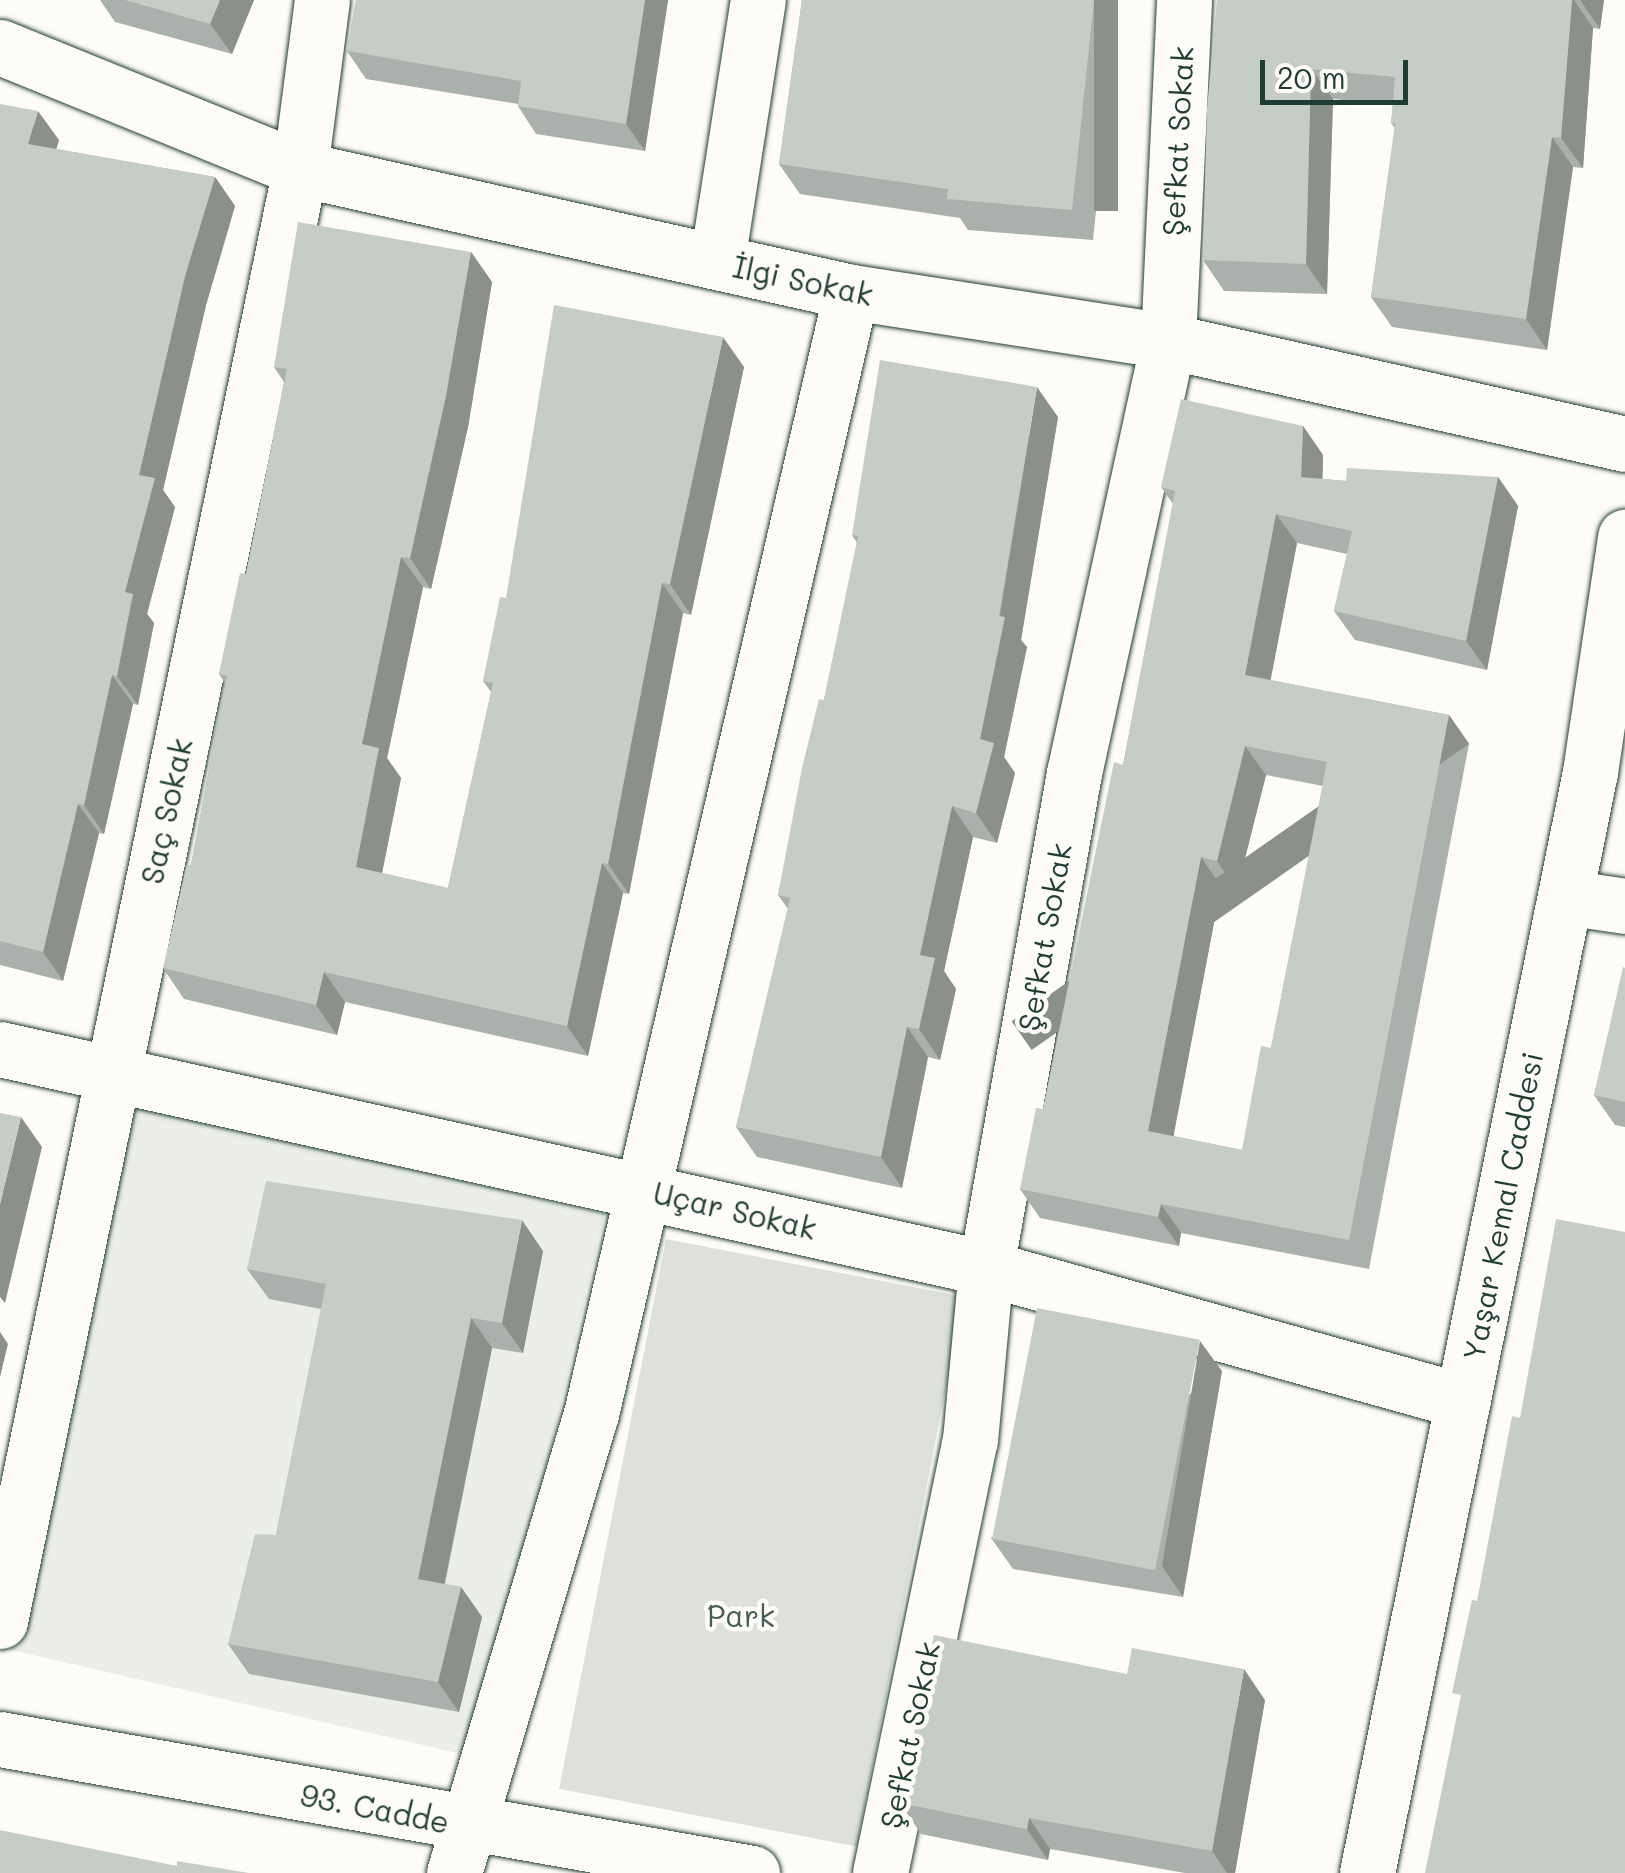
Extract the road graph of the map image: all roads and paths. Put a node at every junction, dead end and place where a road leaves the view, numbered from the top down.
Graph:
1 (322, 0) edge
2 (758, 0) edge
3 (1184, 0) edge
4 (0, 47) edge
5 (300, 169) junction
6 (717, 262) junction
7 (851, 292) junction
8 (1168, 341) junction
9 (1625, 444) edge
10 (1625, 537) edge
11 (1564, 897) junction
12 (1625, 906) edge
13 (0, 1048) edge
14 (111, 1074) junction
15 (643, 1189) junction
16 (986, 1268) junction
17 (1462, 1401) junction
18 (0, 1621) edge
19 (0, 1738) edge
20 (462, 1849) edge
21 (752, 1873) edge
22 (880, 1873) edge
23 (1367, 1873) edge

1 - 5 street, Saç Sokak
2 - 6 street
3 - 8 street, Şefkat Sokak
4 - 5 street, İlgi Sokak
5 - 6 street, İlgi Sokak
5 - 14 street, Saç Sokak
6 - 7 street, İlgi Sokak
7 - 8 street, İlgi Sokak
7 - 15 street
8 - 9 street, İlgi Sokak
8 - 16 street, Şefkat Sokak
10 - 11 street, Yaşar Kemal Caddesi
11 - 12 street
11 - 17 street, Yaşar Kemal Caddesi
13 - 14 street, Uçar Sokak
14 - 15 street, Uçar Sokak
14 - 18 street, Saç Sokak
15 - 16 street, Uçar Sokak
15 - 20 street
16 - 17 street, Uçar Sokak
16 - 22 street, Şefkat Sokak
17 - 23 street, Yaşar Kemal Caddesi
19 - 20 street, 93. Cadde
20 - 21 street, 93. Cadde

